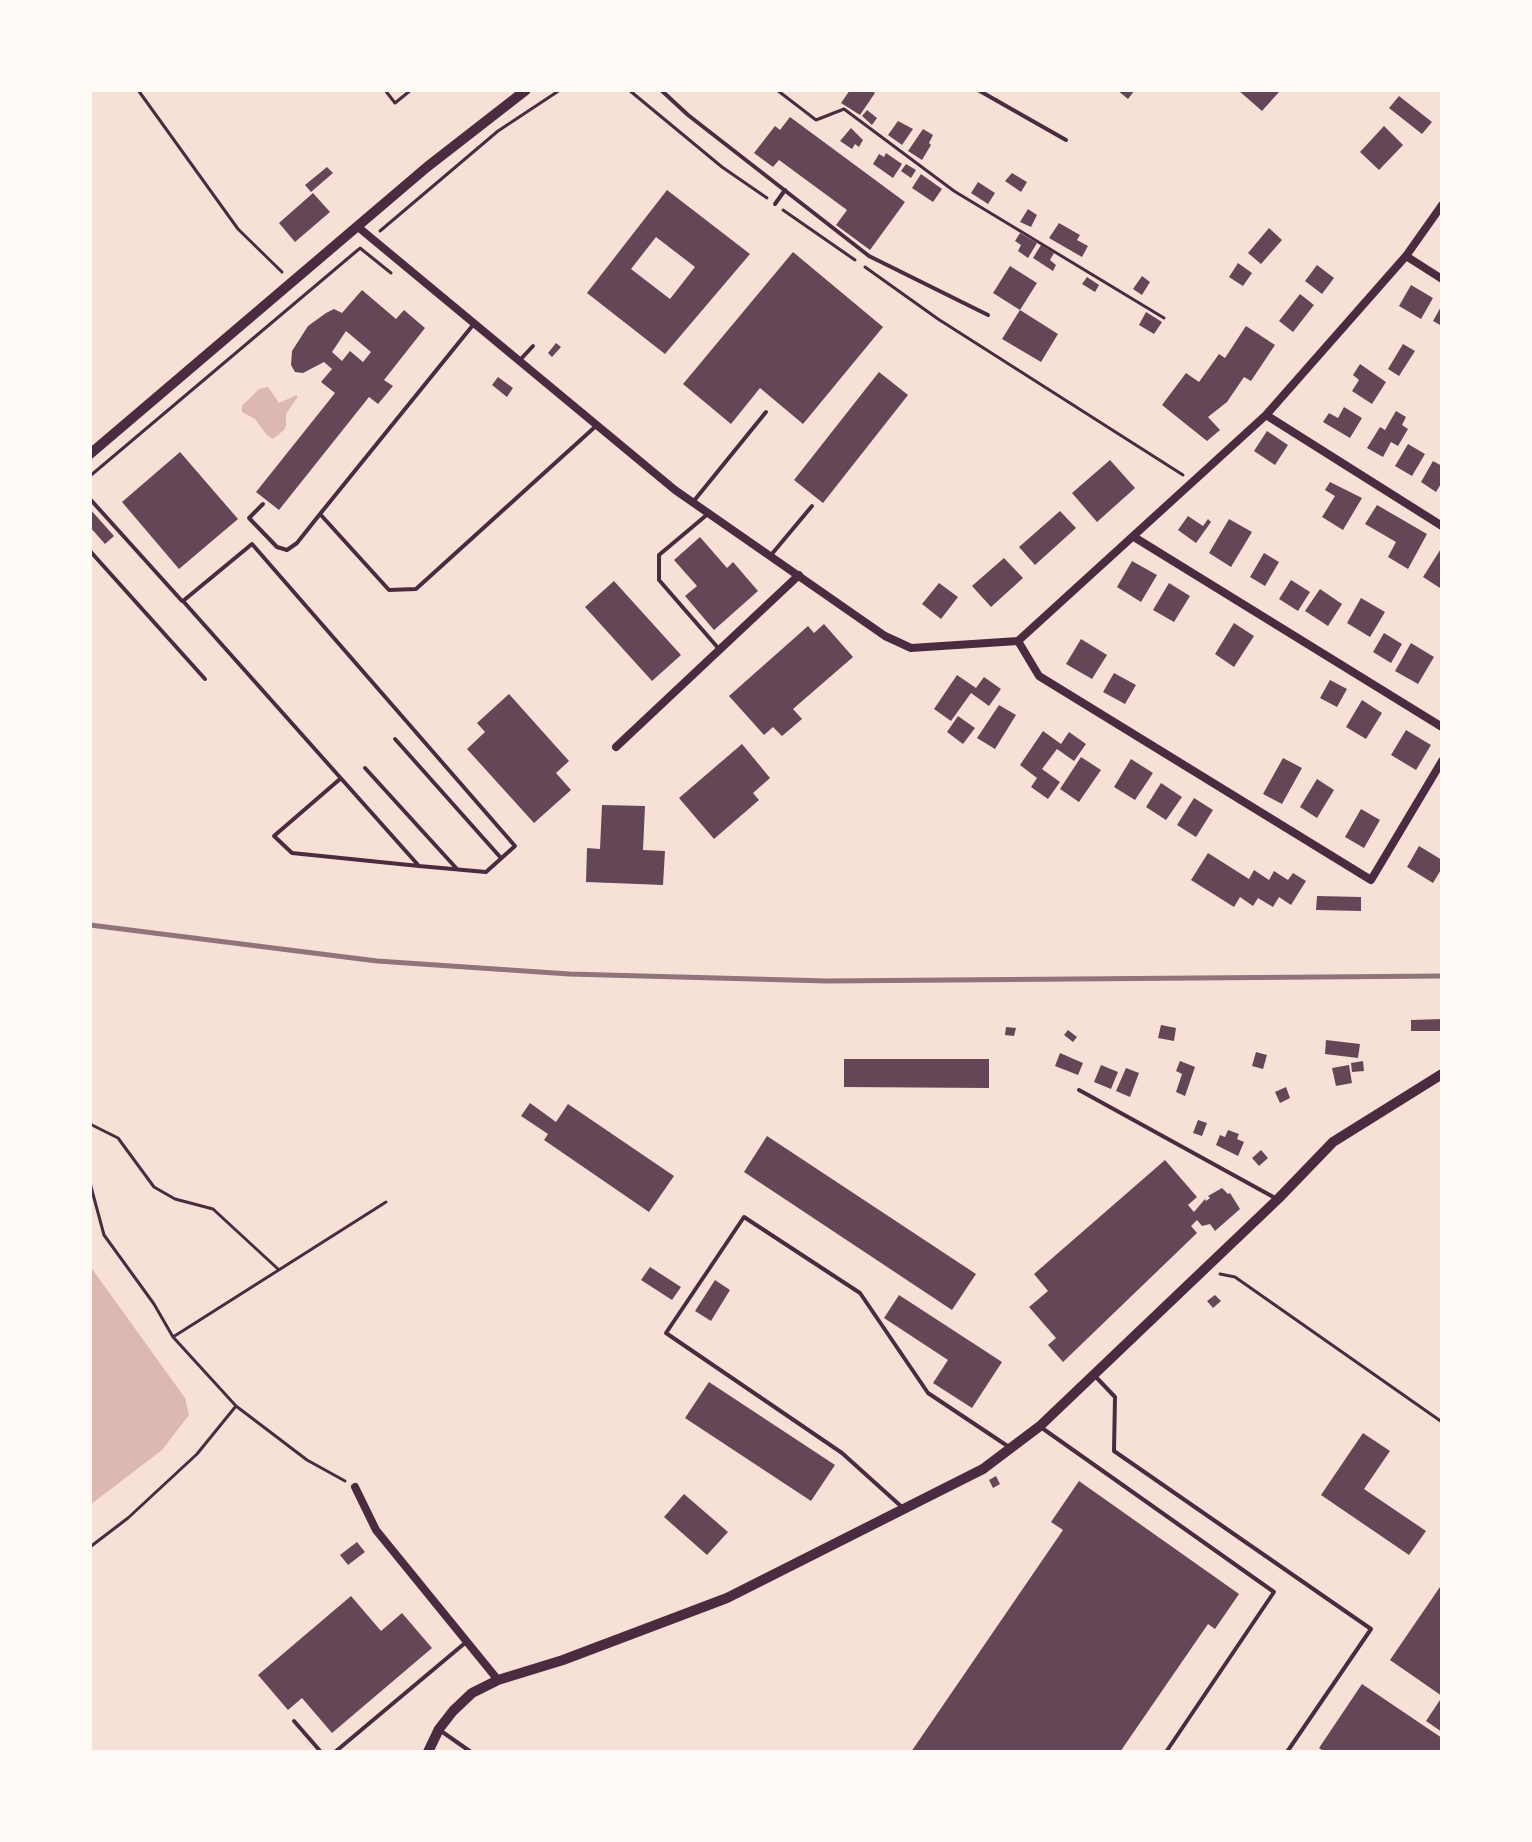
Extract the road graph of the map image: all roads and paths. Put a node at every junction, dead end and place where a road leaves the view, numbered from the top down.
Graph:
1 (138, 90) edge
2 (385, 90) edge
3 (411, 90) edge
4 (526, 90) edge
5 (560, 90) edge
6 (629, 90) edge
7 (661, 90) edge
8 (777, 90) edge
9 (978, 90) edge
10 (1066, 140) dead end
11 (785, 190) junction
12 (775, 204) junction
13 (1442, 205) edge
14 (358, 227) junction
15 (380, 230) dead end
16 (360, 248) dead end
17 (1406, 256) junction
18 (1442, 279) edge
19 (292, 282) junction
20 (988, 315) dead end
21 (1164, 318) dead end
22 (475, 323) junction
23 (533, 346) dead end
24 (519, 361) junction
25 (766, 412) dead end
26 (1266, 415) junction
27 (597, 426) junction
28 (90, 454) edge
29 (90, 476) edge
30 (1193, 482) junction
31 (90, 499) edge
32 (693, 502) junction
33 (263, 504) dead end
34 (812, 506) dead end
35 (709, 513) junction
36 (320, 514) junction
37 (1442, 526) edge
38 (1134, 537) junction
39 (90, 551) edge
40 (771, 555) junction
41 (799, 575) junction
42 (183, 601) junction
43 (1018, 641) junction
44 (721, 651) junction
45 (205, 679) dead end
46 (1442, 727) edge
47 (395, 739) dead end
48 (616, 747) dead end
49 (1442, 761) edge
50 (365, 768) dead end
51 (340, 779) junction
52 (501, 858) junction
53 (419, 866) junction
54 (458, 870) junction
55 (1442, 1074) edge
56 (1079, 1090) dead end
57 (90, 1124) edge
58 (90, 1183) edge
59 (1278, 1199) junction
60 (386, 1202) dead end
61 (90, 1210) edge
62 (97, 1211) junction
63 (278, 1269) junction
64 (1202, 1270) junction
65 (173, 1337) junction
66 (1093, 1374) junction
67 (236, 1406) junction
68 (1442, 1422) edge
69 (1040, 1426) junction
70 (1010, 1449) junction
71 (355, 1487) joint
72 (904, 1509) junction
73 (90, 1547) edge
74 (468, 1640) junction
75 (498, 1680) junction
76 (294, 1721) dead end
77 (439, 1729) junction
78 (321, 1752) edge
79 (335, 1752) edge
80 (428, 1752) edge
81 (471, 1752) edge
82 (1166, 1752) edge
83 (1287, 1752) edge

1 - 19 path
2 - 3 path
4 - 14 street
5 - 15 path
6 - 12 path
7 - 11 lane
8 - 21 path
9 - 10 lane
11 - 12 lane
11 - 20 lane
12 - 30 path
13 - 17 street
14 - 19 street
14 - 22 street
16 - 29 path
17 - 18 street
17 - 26 street
19 - 28 street
22 - 24 street
22 - 36 lane
23 - 24 lane
24 - 27 street
25 - 32 lane
26 - 30 street
26 - 37 street
27 - 32 street
27 - 36 lane
30 - 38 street
31 - 42 lane
32 - 35 street
33 - 36 lane
34 - 40 lane
35 - 40 street
35 - 44 lane
38 - 43 street
38 - 46 street
39 - 45 lane
40 - 41 street
41 - 43 street
41 - 44 street
42 - 51 lane
42 - 52 lane
43 - 49 street
44 - 48 street
47 - 52 lane
50 - 54 lane
51 - 53 lane
51 - 53 lane
52 - 54 lane
53 - 54 lane
55 - 59 street
56 - 59 lane
57 - 63 path
58 - 62 path
59 - 64 street
60 - 63 path
61 - 62 path
62 - 65 path
63 - 65 path
64 - 66 street
64 - 68 path
65 - 67 path
66 - 69 street
66 - 83 lane
67 - 71 path
67 - 73 path
69 - 70 street
69 - 82 lane
70 - 72 street
70 - 72 lane
71 - 74 street
72 - 75 street
74 - 75 street
74 - 79 lane
75 - 77 street
76 - 78 lane
77 - 80 street
77 - 81 lane

